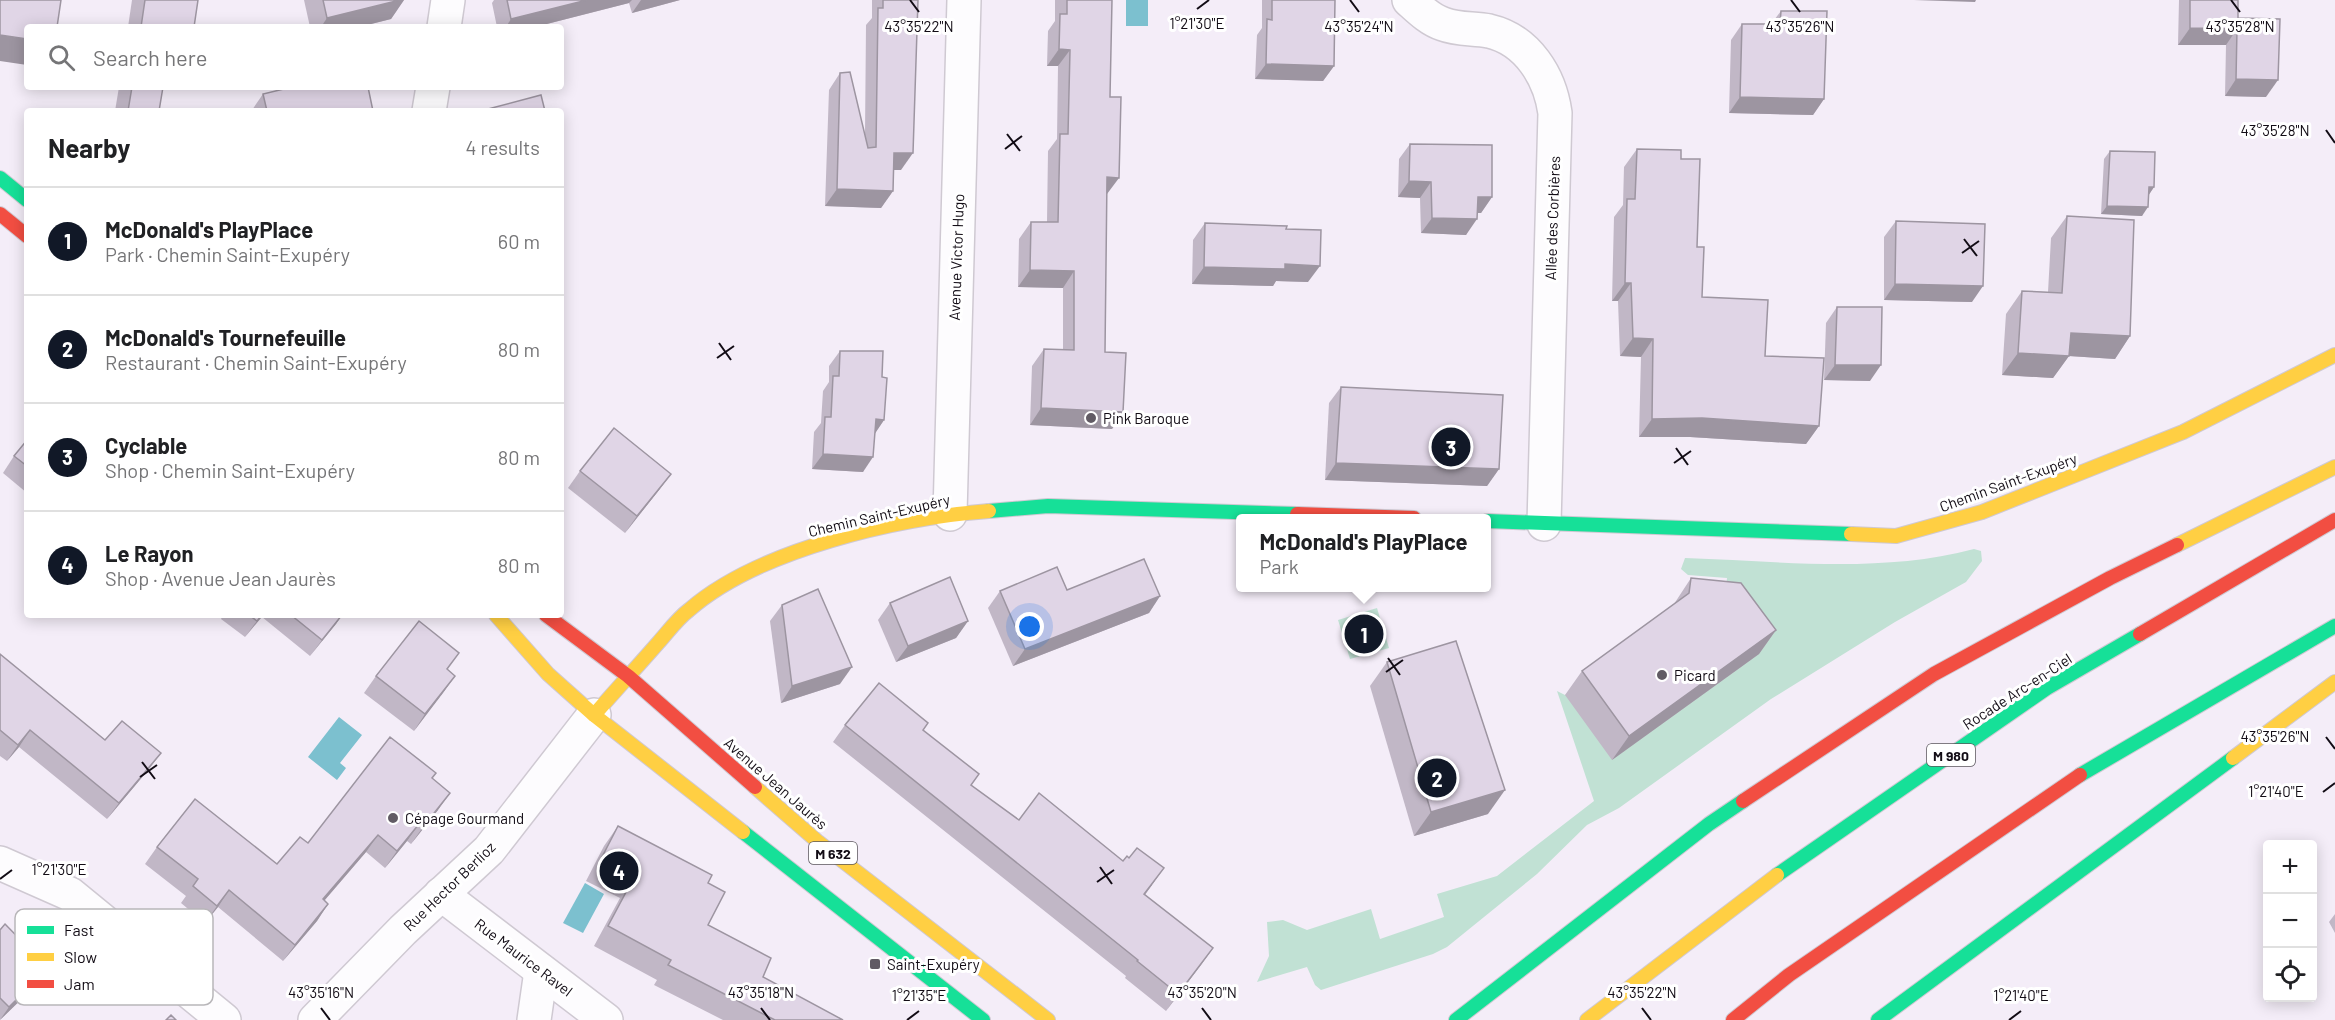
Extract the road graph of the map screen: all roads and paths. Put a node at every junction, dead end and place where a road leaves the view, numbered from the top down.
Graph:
1 (448, 0) edge
2 (964, 0) edge
3 (1409, 0) edge
4 (444, 24) edge
5 (432, 90) edge
6 (430, 108) edge
7 (0, 178) edge
8 (24, 198) edge
9 (0, 214) edge
10 (24, 234) edge
11 (2335, 355) edge
12 (2335, 467) edge
13 (950, 514) junction
14 (1273, 514) edge
15 (2335, 520) edge
16 (1491, 521) edge
17 (1544, 524) junction
18 (499, 618) edge
19 (550, 618) edge
20 (2335, 626) edge
21 (628, 676) junction
22 (2335, 682) edge
23 (594, 715) junction
24 (0, 863) edge
25 (441, 894) junction
26 (88, 909) edge
27 (542, 971) junction
28 (206, 1005) edge
29 (593, 1015) edge
30 (224, 1020) edge
31 (315, 1020) edge
32 (534, 1020) edge
33 (983, 1020) edge
34 (1048, 1020) edge
35 (1456, 1020) edge
36 (1587, 1020) edge
37 (1733, 1020) edge
38 (1878, 1020) edge

1 - 4 street
2 - 13 street, Avenue Victor Hugo
3 - 17 street, Allée des Corbières
5 - 6 street
7 - 8 main road
9 - 10 main road
11 - 17 main road, Chemin Saint-Exupéry
12 - 35 main road
13 - 14 main road, Chemin Saint-Exupéry
13 - 21 main road, Chemin Saint-Exupéry
15 - 36 main road, Rocade Arc-en-Ciel / M 980
16 - 17 main road, Chemin Saint-Exupéry
18 - 23 main road, M 632
19 - 21 main road, M 632
20 - 37 main road
21 - 23 main road, Chemin Saint-Exupéry
21 - 34 main road, Avenue Jean Jaurès / M 632
22 - 38 main road
23 - 25 street, Rue Hector Berlioz
23 - 33 main road, M 632
24 - 26 street
25 - 27 street, Rue Maurice Ravel
25 - 31 street, Rue Hector Berlioz
27 - 29 street, Rue Maurice Ravel
27 - 32 street
28 - 30 street

